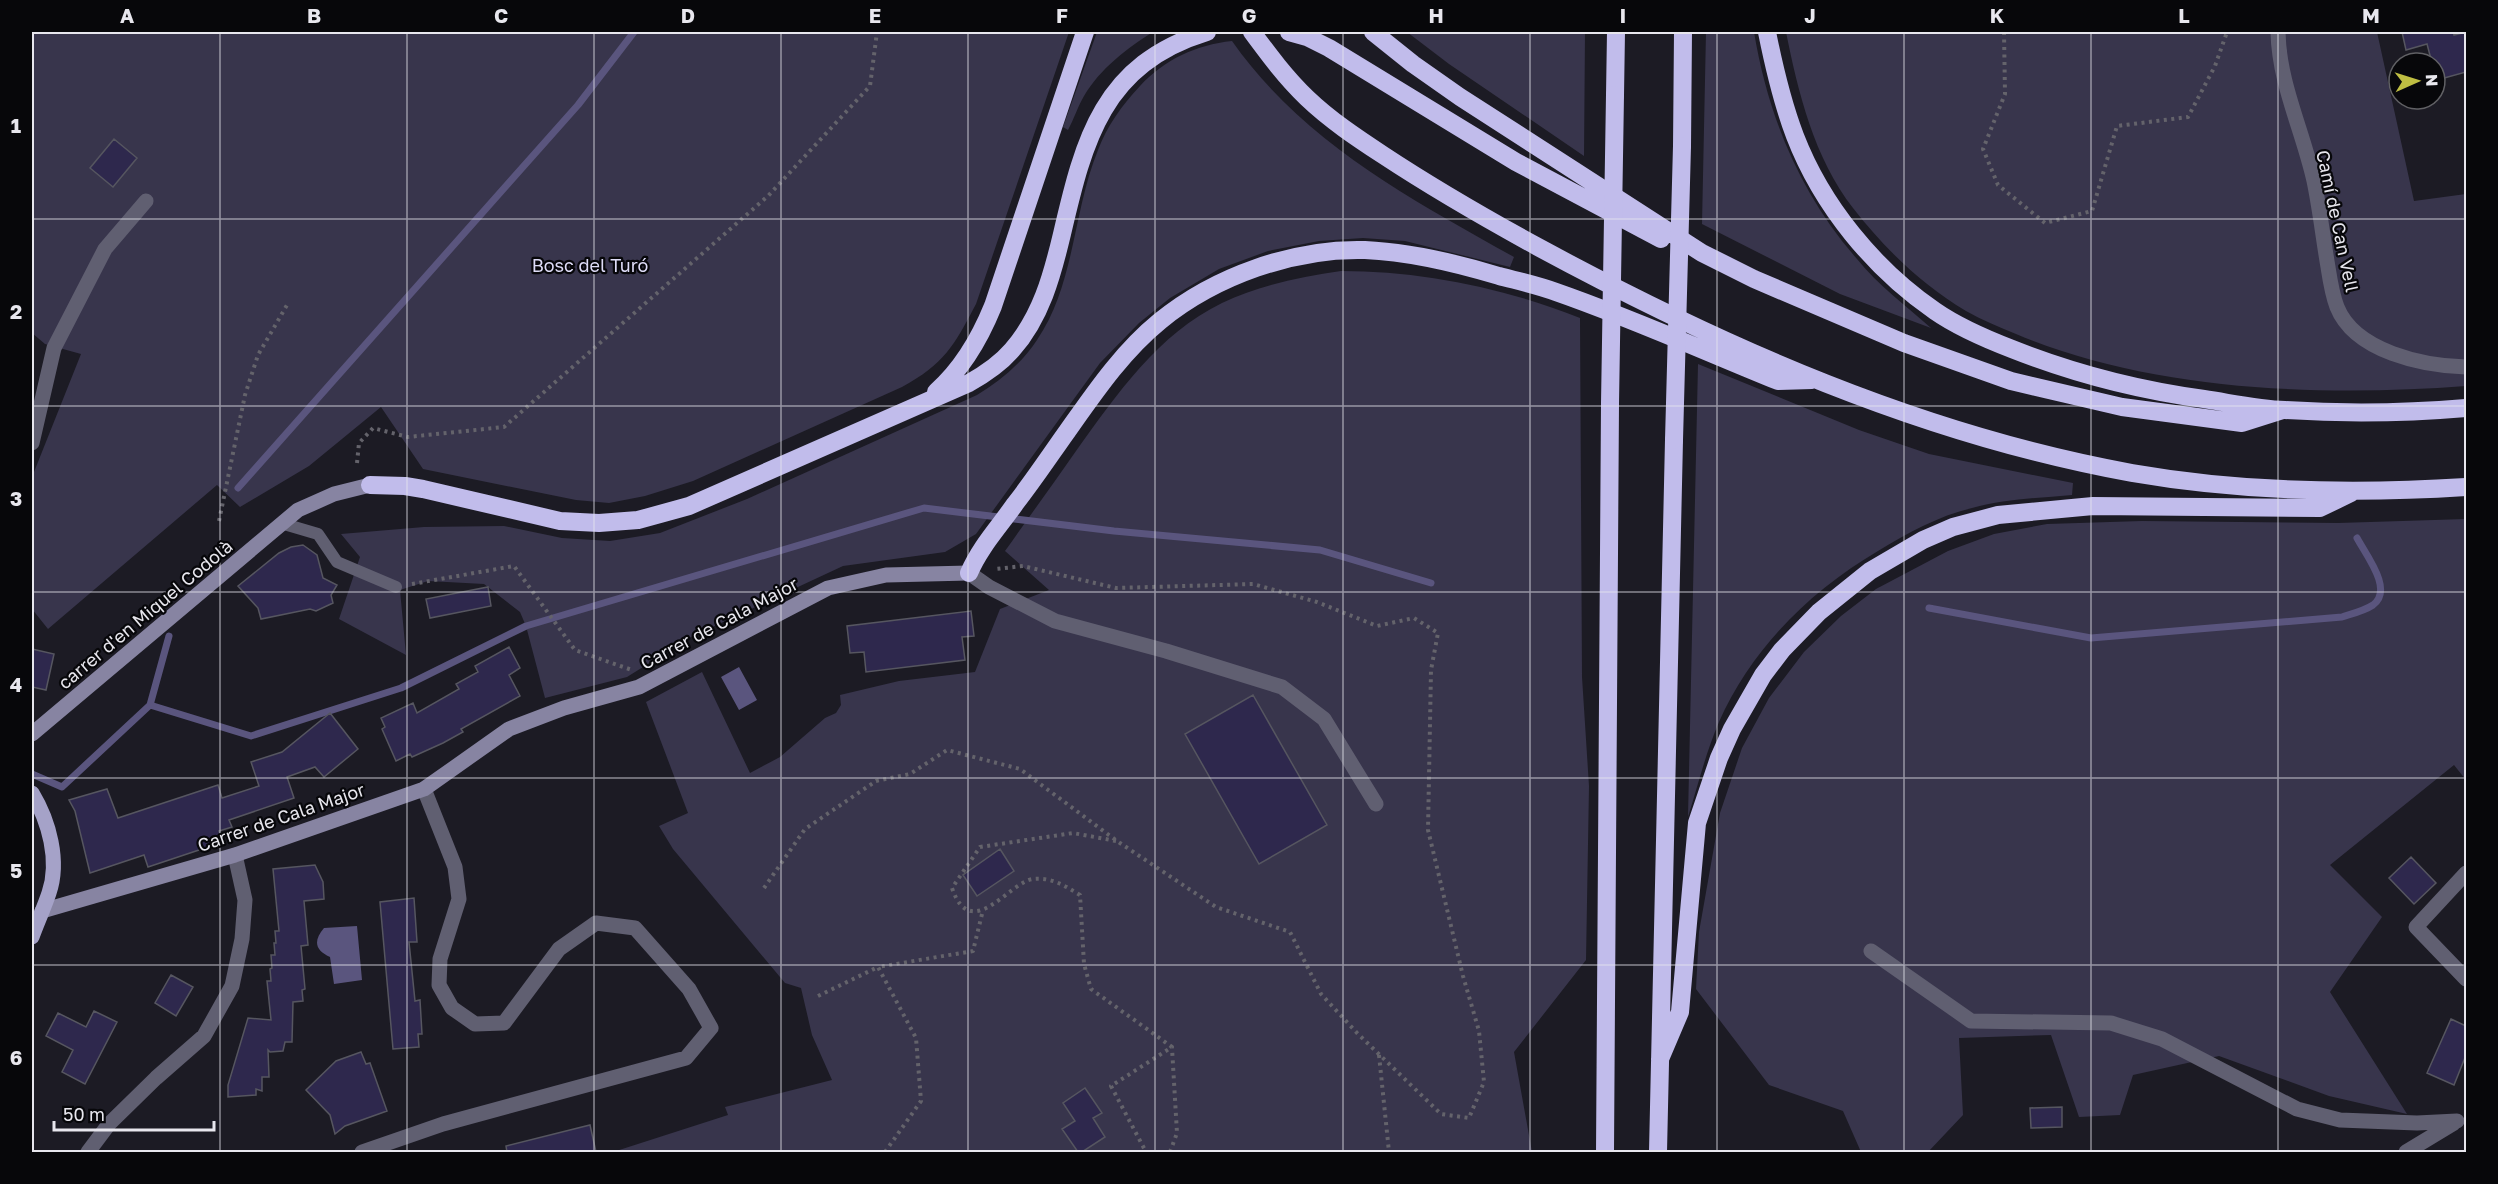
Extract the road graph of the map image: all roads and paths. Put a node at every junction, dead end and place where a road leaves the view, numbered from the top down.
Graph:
1 (878, 32) edge
2 (1085, 32) edge
3 (1207, 32) edge
4 (1252, 32) edge
5 (1289, 32) edge
6 (1373, 32) edge
7 (1603, 32) edge
8 (1616, 32) edge
9 (1683, 32) edge
10 (1767, 32) edge
11 (2004, 32) edge
12 (2227, 32) edge
13 (2278, 32) edge
14 (1617, 59) junction
15 (146, 201) dead end
16 (1702, 253) junction
17 (287, 305) dead end
18 (2466, 367) edge
19 (1817, 380) junction
20 (928, 400) junction
21 (2466, 408) edge
22 (2283, 410) junction
23 (32, 443) edge
24 (357, 463) dead end
25 (370, 485) joint
26 (2466, 487) edge
27 (2356, 491) junction
28 (219, 521) dead end
29 (284, 524) junction
30 (969, 573) junction
31 (396, 587) joint
32 (642, 666) dead end
33 (32, 734) edge
34 (424, 789) junction
35 (32, 793) edge
36 (1376, 804) dead end
37 (1117, 841) junction
38 (235, 855) junction
39 (2466, 873) edge
40 (764, 888) dead end
41 (983, 910) junction
42 (42, 911) junction
43 (32, 938) edge
44 (1870, 951) dead end
45 (878, 967) junction
46 (2466, 980) edge
47 (818, 996) dead end
48 (1172, 1047) junction
49 (1379, 1054) junction
50 (1660, 1059) junction
51 (2462, 1120) edge
52 (88, 1152) edge
53 (362, 1152) edge
54 (885, 1152) edge
55 (1146, 1152) edge
56 (1170, 1152) edge
57 (1389, 1152) edge
58 (1605, 1152) edge
59 (1658, 1152) edge
60 (2406, 1152) edge

1 - 24 path
2 - 20 highway
3 - 20 highway
4 - 19 highway
5 - 16 highway
6 - 16 highway
7 - 14 highway
8 - 14 highway
9 - 50 highway, bridge
10 - 22 highway
11 - 12 path
13 - 18 street, Camí de Can Vell
14 - 58 highway, bridge
15 - 23 street
16 - 22 highway
17 - 28 path
19 - 27 highway
19 - 30 highway
20 - 25 highway
21 - 22 highway
25 - 29 street, carrer d'en Miquel Codolà
26 - 27 highway
27 - 50 highway
29 - 31 lane
29 - 33 street, carrer d'en Miquel Codolà
30 - 34 street, Carrer de Cala Major
30 - 36 street
30 - 49 path
31 - 32 path
34 - 38 street, Carrer de Cala Major
34 - 53 street
35 - 42 main road
37 - 40 path
37 - 41 path
37 - 49 path
38 - 42 street, Carrer de Cala Major
38 - 52 street
39 - 46 street
41 - 45 path
41 - 48 path
42 - 43 main road
44 - 51 street
45 - 47 path
45 - 54 path
48 - 55 path
48 - 56 path
49 - 57 path
50 - 59 highway
51 - 60 street

